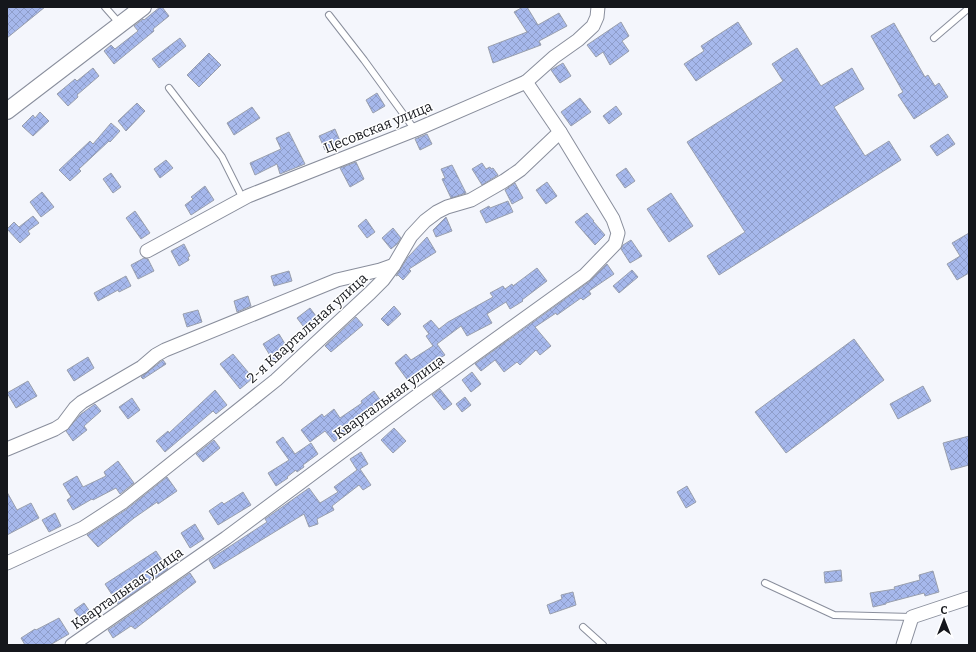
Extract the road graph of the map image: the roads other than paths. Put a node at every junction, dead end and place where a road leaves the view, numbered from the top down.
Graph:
1 (105, 7) edge
2 (143, 7) edge
3 (598, 7) edge
4 (969, 8) edge
5 (329, 15) dead end
6 (121, 24) junction
7 (934, 38) dead end
8 (526, 82) junction
9 (169, 88) dead end
10 (7, 111) edge
11 (415, 130) junction
12 (560, 132) junction
13 (243, 199) junction
14 (147, 252) dead end
15 (394, 265) junction
16 (7, 450) edge
17 (7, 563) edge
18 (765, 583) dead end
19 (969, 598) edge
20 (912, 617) junction
21 (583, 628) dead end
22 (72, 645) edge
23 (603, 645) edge
24 (903, 645) edge

1 - 6 lane
2 - 6 street
3 - 8 street, Цесовская улица
4 - 7 lane
5 - 11 lane
6 - 10 street
8 - 11 street, Цесовская улица
8 - 12 street
9 - 13 lane
11 - 13 street, Цесовская улица
12 - 15 street, 2-я Квартальная улица
12 - 22 street, Квартальная улица
13 - 14 street, Цесовская улица
15 - 16 street
15 - 17 street, 2-я Квартальная улица
18 - 20 lane
19 - 20 street
20 - 24 street
21 - 23 lane

